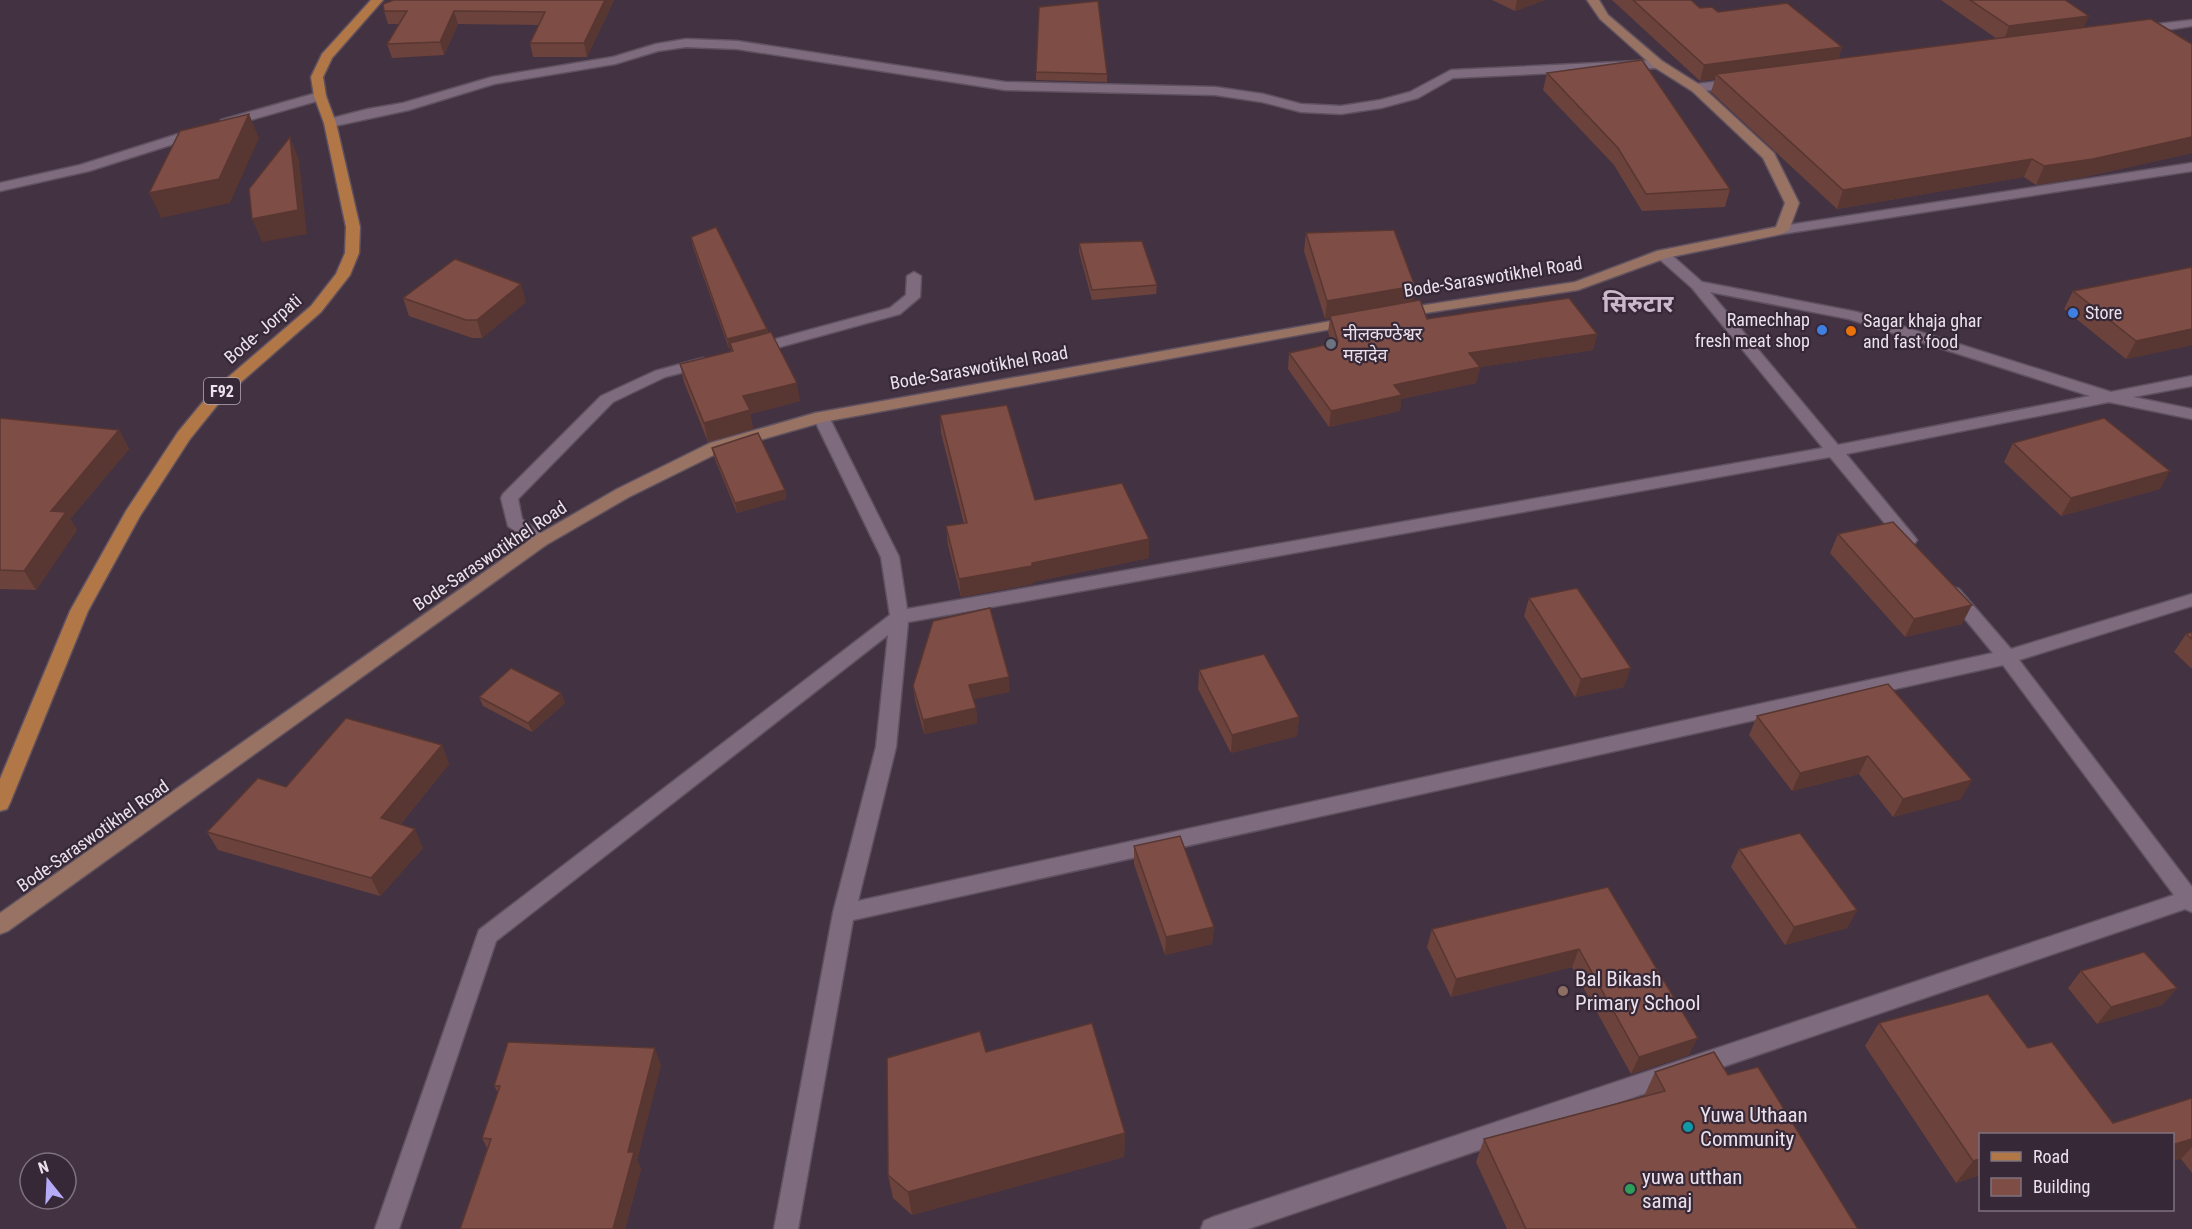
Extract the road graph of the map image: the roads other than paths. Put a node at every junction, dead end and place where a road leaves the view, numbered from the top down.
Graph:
1 (376, 0) edge
2 (1593, 0) edge
3 (2192, 23) edge
4 (2133, 31) edge
5 (1658, 64) junction
6 (1755, 80) edge
7 (1696, 88) junction
8 (320, 96) junction
9 (330, 123) junction
10 (2192, 167) edge
11 (0, 187) edge
12 (1782, 230) junction
13 (1662, 254) junction
14 (914, 276) dead end
15 (1697, 285) junction
16 (1388, 315) edge
17 (1365, 319) edge
18 (739, 353) edge
19 (716, 359) edge
20 (2192, 381) edge
21 (2113, 398) junction
22 (2192, 414) edge
23 (821, 417) junction
24 (1833, 451) junction
25 (540, 541) junction
26 (1916, 550) edge
27 (1939, 576) edge
28 (2192, 600) edge
29 (900, 617) junction
30 (2007, 657) junction
31 (0, 803) edge
32 (2191, 900) edge
33 (844, 913) junction
34 (0, 925) edge
35 (387, 1229) edge
36 (786, 1229) edge
37 (1214, 1229) edge

1 - 8 main road, Bode- Jorpati / F92
2 - 5 street
3 - 4 street
5 - 7 street
5 - 9 street
6 - 7 street
7 - 12 street
8 - 9 main road, Bode- Jorpati / F92
8 - 11 street
9 - 31 main road, Bode- Jorpati / F92
10 - 12 street
12 - 13 street, Bode-Saraswotikhel Road
13 - 15 street
13 - 16 street, Bode-Saraswotikhel Road
14 - 18 street
15 - 21 street
15 - 24 street
17 - 23 street, Bode-Saraswotikhel Road
19 - 25 street
20 - 21 street
21 - 22 street
21 - 24 street
23 - 25 street, Bode-Saraswotikhel Road
23 - 29 street
24 - 26 street
24 - 29 street
25 - 34 street, Bode-Saraswotikhel Road
27 - 30 street
28 - 30 street
29 - 33 street
29 - 35 street
30 - 32 street
30 - 33 street
32 - 37 street
33 - 36 street

